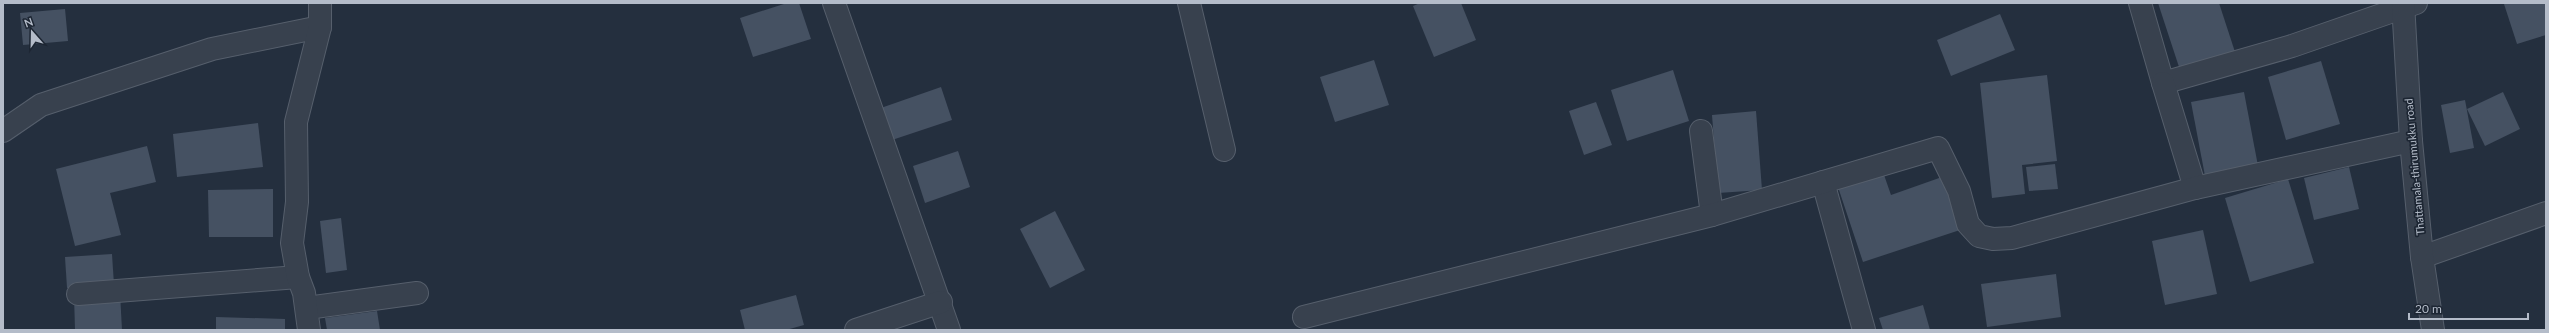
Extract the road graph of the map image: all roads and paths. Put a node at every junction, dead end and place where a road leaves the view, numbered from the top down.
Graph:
1 (834, 3) edge
2 (1189, 3) edge
3 (2140, 3) edge
4 (322, 4) edge
5 (2407, 4) edge
6 (320, 27) junction
7 (2163, 83) junction
8 (3, 131) edge
9 (1701, 131) dead end
10 (2411, 141) junction
11 (1224, 150) dead end
12 (1823, 182) junction
13 (2195, 188) junction
14 (2546, 213) edge
15 (1712, 215) junction
16 (2422, 257) junction
17 (298, 277) junction
18 (417, 293) dead end
19 (78, 294) dead end
20 (941, 302) junction
21 (307, 308) junction
22 (1304, 317) dead end
23 (309, 330) edge
24 (856, 330) edge
25 (949, 330) edge
26 (1864, 330) edge
27 (2433, 330) edge

1 - 20 street
2 - 11 street
3 - 7 street
4 - 6 street
5 - 7 street
5 - 10 street, Thattamala-thirumukku road
6 - 8 street
6 - 17 street
7 - 13 street
9 - 15 street
10 - 13 street
10 - 16 street, Thattamala-thirumukku road
12 - 13 street
12 - 15 street
12 - 26 street
14 - 16 street
15 - 22 street
16 - 27 street, Thattamala-thirumukku road
17 - 19 street
17 - 21 street
18 - 21 street
20 - 24 street
20 - 25 street
21 - 23 street

